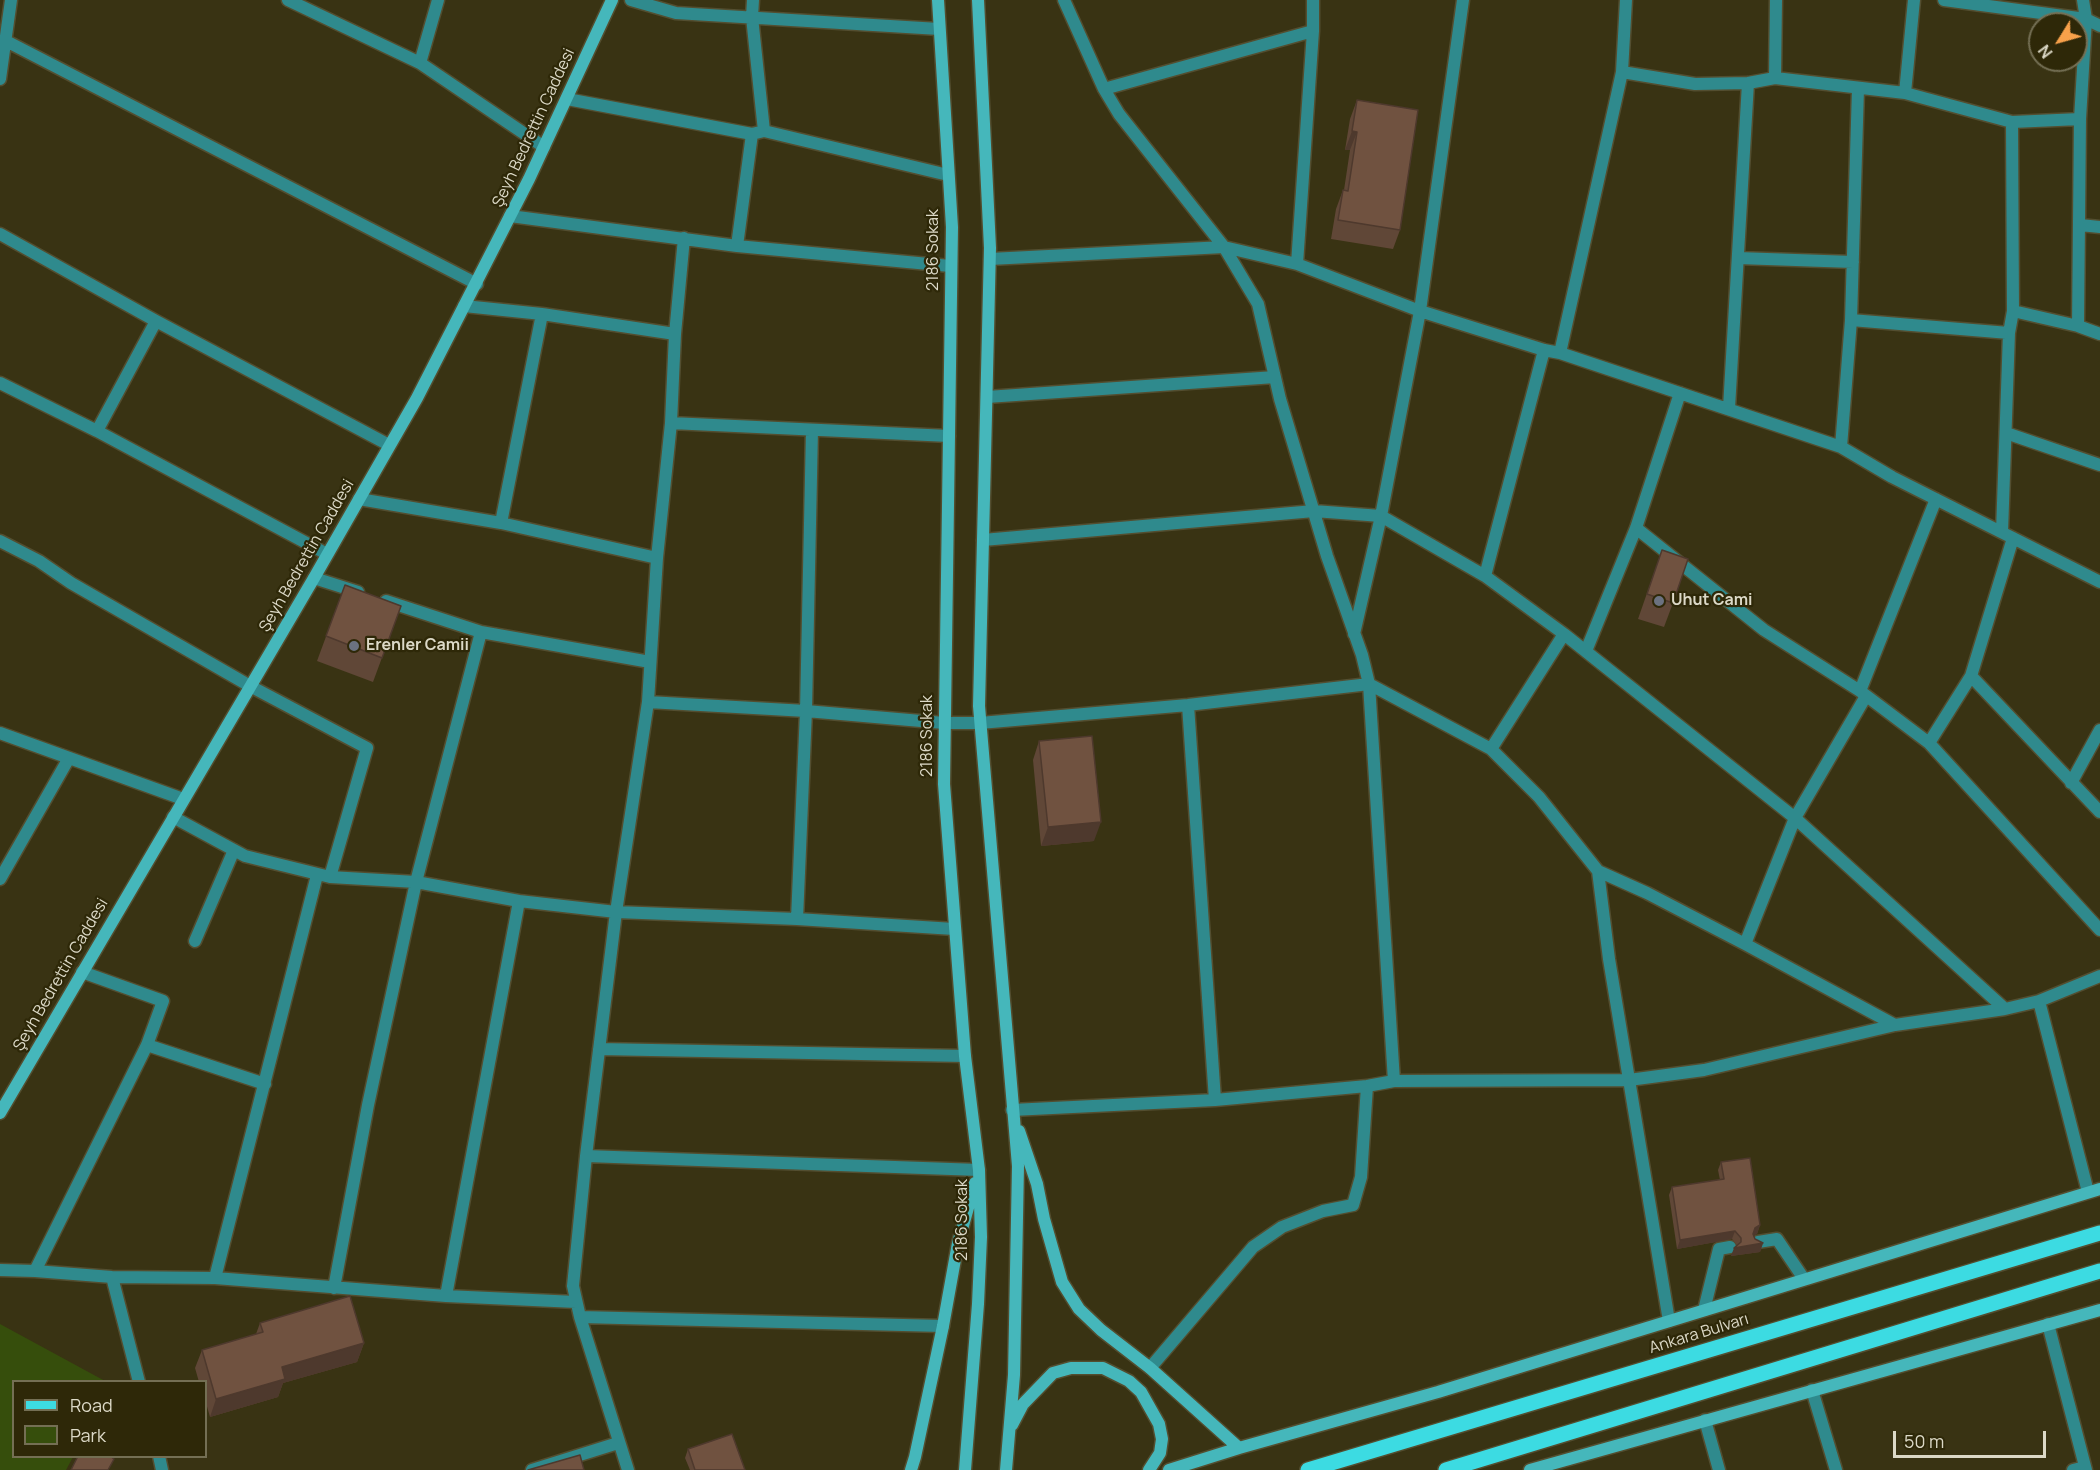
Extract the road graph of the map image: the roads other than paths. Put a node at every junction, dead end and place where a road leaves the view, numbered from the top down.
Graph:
1 (11, 0) edge
2 (288, 0) edge
3 (438, 0) edge
4 (612, 0) edge
5 (631, 0) edge
6 (753, 0) edge
7 (938, 0) edge
8 (978, 0) edge
9 (1065, 0) edge
10 (1313, 0) edge
11 (1463, 0) edge
12 (1626, 0) edge
13 (1776, 0) edge
14 (1914, 0) edge
15 (1944, 0) edge
16 (2034, 12) edge
17 (752, 17) junction
18 (939, 29) junction
19 (1312, 30) junction
20 (6, 41) junction
21 (420, 63) junction
22 (1622, 72) junction
23 (2083, 72) edge
24 (1775, 78) junction
25 (0, 79) edge
26 (1748, 83) junction
27 (1858, 89) junction
28 (1104, 90) junction
29 (1905, 93) junction
30 (567, 99) junction
31 (2080, 119) junction
32 (2012, 122) junction
33 (758, 132) junction
34 (544, 147) junction
35 (948, 175) junction
36 (510, 216) junction
37 (2080, 225) junction
38 (2100, 227) edge
39 (0, 234) edge
40 (684, 238) junction
41 (738, 246) junction
42 (1224, 247) junction
43 (1738, 258) junction
44 (990, 259) junction
45 (1852, 262) junction
46 (1297, 264) junction
47 (950, 266) junction
48 (477, 284) junction
49 (464, 306) junction
50 (1420, 311) junction
51 (2013, 311) junction
52 (542, 314) junction
53 (156, 321) junction
54 (1851, 321) junction
55 (2078, 326) junction
56 (2009, 333) junction
57 (675, 334) junction
58 (2100, 334) edge
59 (1544, 350) junction
60 (1560, 353) junction
61 (1275, 378) junction
62 (0, 384) edge
63 (1680, 393) junction
64 (987, 397) junction
65 (1729, 408) junction
66 (671, 423) junction
67 (812, 430) junction
68 (97, 431) junction
69 (2006, 433) junction
70 (948, 436) junction
71 (389, 445) junction
72 (1841, 447) junction
73 (2100, 465) edge
74 (1936, 499) junction
75 (359, 500) junction
76 (1314, 511) junction
77 (1381, 516) junction
78 (501, 523) junction
79 (1636, 528) junction
80 (2007, 535) junction
81 (983, 540) junction
82 (0, 541) edge
83 (327, 554) junction
84 (657, 558) junction
85 (1485, 576) junction
86 (314, 578) junction
87 (2100, 582) edge
88 (481, 632) junction
89 (1354, 634) junction
90 (1563, 634) junction
91 (1586, 651) junction
92 (650, 662) junction
93 (1971, 676) junction
94 (1369, 684) junction
95 (250, 686) junction
96 (1863, 694) junction
97 (648, 702) junction
98 (1188, 705) junction
99 (806, 711) junction
100 (944, 723) junction
101 (980, 723) junction
102 (2100, 730) edge
103 (0, 733) edge
104 (1929, 743) junction
105 (1491, 749) junction
106 (69, 758) junction
107 (2071, 783) junction
108 (183, 799) junction
109 (2100, 812) edge
110 (173, 817) junction
111 (1795, 818) junction
112 (234, 850) junction
113 (1598, 871) junction
114 (324, 876) junction
115 (0, 879) edge
116 (416, 882) junction
117 (519, 901) junction
118 (616, 912) junction
119 (797, 919) junction
120 (954, 929) junction
121 (2100, 930) edge
122 (195, 941) dead end
123 (1745, 944) junction
124 (82, 972) junction
125 (2100, 976) edge
126 (2039, 1001) junction
127 (2005, 1009) junction
128 (1895, 1025) junction
129 (147, 1045) junction
130 (599, 1049) junction
131 (965, 1056) junction
132 (1629, 1080) junction
133 (1394, 1081) junction
134 (266, 1084) junction
135 (1367, 1086) junction
136 (1215, 1100) junction
137 (2, 1105) edge
138 (1012, 1110) junction
139 (586, 1156) junction
140 (979, 1170) junction
141 (2094, 1190) edge
142 (2100, 1233) edge
143 (1758, 1242) edge
144 (1730, 1247) dead end
145 (0, 1270) edge
146 (35, 1271) junction
147 (2100, 1271) edge
148 (112, 1278) junction
149 (215, 1278) junction
150 (1804, 1279) junction
151 (334, 1288) junction
152 (446, 1296) junction
153 (576, 1302) junction
154 (1704, 1310) junction
155 (2100, 1310) edge
156 (580, 1317) junction
157 (1669, 1321) junction
158 (2048, 1324) junction
159 (943, 1326) junction
160 (1150, 1368) junction
161 (138, 1380) edge
162 (1812, 1390) junction
163 (1705, 1420) junction
164 (1009, 1431) junction
165 (618, 1443) junction
166 (1239, 1448) junction
167 (2086, 1468) edge
168 (532, 1470) edge
169 (628, 1470) edge
170 (911, 1470) edge
171 (965, 1470) edge
172 (1006, 1470) edge
173 (1149, 1470) edge
174 (1169, 1470) edge
175 (1308, 1470) edge
176 (1446, 1470) edge
177 (1530, 1470) edge
178 (1719, 1470) edge
179 (1836, 1470) edge
180 (2073, 1470) edge

1 - 20 street
2 - 21 street
3 - 21 street
4 - 30 main road, Şeyh Bedrettin Caddesi
5 - 17 street
6 - 17 street
7 - 18 main road, 2186 Sokak
8 - 44 main road
9 - 28 street
10 - 19 street
11 - 50 street
12 - 22 street
13 - 24 street
14 - 29 street
15 - 16 street
17 - 18 street
17 - 33 street
18 - 35 main road, 2186 Sokak
19 - 28 street
19 - 46 street
20 - 25 street
20 - 48 street
21 - 34 street
22 - 26 street
22 - 60 street
23 - 31 street
24 - 26 street
24 - 27 street
26 - 43 street
27 - 29 street
27 - 45 street
28 - 42 street
29 - 32 street
30 - 33 street
30 - 34 main road, Şeyh Bedrettin Caddesi
31 - 32 street
31 - 37 street
32 - 51 street
33 - 35 street
33 - 41 street
34 - 36 main road, Şeyh Bedrettin Caddesi
35 - 47 main road, 2186 Sokak
36 - 40 street
36 - 48 main road, Şeyh Bedrettin Caddesi
37 - 38 street
37 - 55 street
39 - 53 street
40 - 41 street
40 - 57 street
41 - 47 street
42 - 44 street
42 - 46 street
42 - 61 street
43 - 45 street
43 - 65 street
44 - 64 main road
45 - 54 street
46 - 50 street
47 - 70 main road, 2186 Sokak
48 - 49 main road, Şeyh Bedrettin Caddesi
49 - 52 street
49 - 71 main road, Şeyh Bedrettin Caddesi
50 - 59 street
50 - 77 street
51 - 55 street
51 - 56 street
52 - 57 street
52 - 78 street
53 - 68 street
53 - 71 street
54 - 56 street
54 - 72 street
55 - 58 street
56 - 69 street
57 - 66 street
59 - 60 street
59 - 85 street
60 - 63 street
61 - 64 street
61 - 76 street
62 - 68 street
63 - 65 street
63 - 79 street
64 - 81 main road
65 - 72 street
66 - 67 street
66 - 84 street
67 - 70 street
67 - 99 street
68 - 83 street
69 - 73 street
69 - 80 street
70 - 100 main road, 2186 Sokak
71 - 75 main road, Şeyh Bedrettin Caddesi
72 - 74 street
74 - 80 street
74 - 96 street
75 - 78 street
75 - 83 main road, Şeyh Bedrettin Caddesi
76 - 77 street
76 - 81 street
76 - 89 street
77 - 85 street
77 - 89 street
78 - 84 street
79 - 91 street
79 - 96 street
80 - 87 street
80 - 93 street
81 - 101 main road
82 - 95 street
83 - 86 main road, Şeyh Bedrettin Caddesi
84 - 92 street
85 - 90 street
86 - 88 street
86 - 95 main road, Şeyh Bedrettin Caddesi
88 - 92 street
88 - 116 street
89 - 94 street
90 - 91 street
90 - 105 street
91 - 111 street
92 - 97 street
93 - 104 street
93 - 107 street
94 - 98 street
94 - 105 street
94 - 133 street
95 - 108 main road, Şeyh Bedrettin Caddesi
95 - 114 street
96 - 104 street
96 - 111 street
97 - 99 street
97 - 118 street
98 - 101 street
98 - 136 street
99 - 100 street
99 - 119 street
100 - 101 street
100 - 120 main road, 2186 Sokak
101 - 138 main road
102 - 107 street
103 - 106 street
104 - 121 street
105 - 113 street
106 - 108 street
106 - 115 street
107 - 109 street
108 - 110 main road, Şeyh Bedrettin Caddesi
110 - 112 street
110 - 124 main road, Şeyh Bedrettin Caddesi
111 - 123 street
111 - 127 street
112 - 114 street
112 - 122 street
113 - 123 street
113 - 132 street
114 - 116 street
114 - 134 street
116 - 117 street
116 - 151 street
117 - 118 street
117 - 152 street
118 - 119 street
118 - 130 street
119 - 120 street
120 - 131 main road, 2186 Sokak
123 - 128 street
124 - 129 street
124 - 137 main road, Şeyh Bedrettin Caddesi
125 - 126 street
126 - 127 street
126 - 141 street
127 - 128 street
128 - 132 street
129 - 134 street
129 - 146 street
130 - 131 street
130 - 139 street
131 - 140 main road, 2186 Sokak
132 - 133 street
132 - 157 street
133 - 135 street
134 - 149 street
135 - 136 street
135 - 160 street
136 - 138 street
138 - 160 main road
138 - 164 main road
139 - 140 street
139 - 153 street
140 - 159 main road
140 - 171 main road, 2186 Sokak
141 - 150 main road
142 - 175 main road, Ankara Bulvarı
143 - 150 street
144 - 154 street
145 - 146 street
146 - 148 street
147 - 176 main road
148 - 149 street
148 - 161 street
149 - 151 street
150 - 154 main road
151 - 152 street
152 - 153 street
153 - 156 street
154 - 157 main road
155 - 158 main road
156 - 159 street
156 - 165 street
157 - 166 main road
158 - 162 main road
158 - 167 street
159 - 170 main road
160 - 166 main road
162 - 163 main road
162 - 179 street
163 - 177 main road
163 - 178 street
164 - 172 main road
164 - 173 main road
165 - 168 street
165 - 169 street
166 - 174 main road
167 - 180 street

